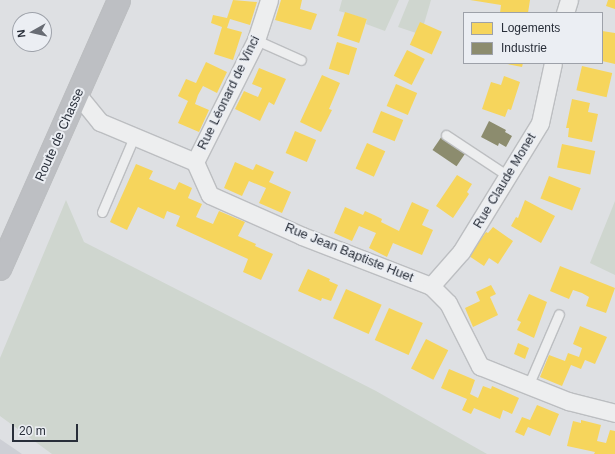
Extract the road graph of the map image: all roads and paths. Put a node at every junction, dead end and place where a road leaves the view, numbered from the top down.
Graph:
1 (119, 0) edge
2 (269, 0) edge
3 (569, 0) edge
4 (565, 12) edge
5 (256, 40) junction
6 (301, 60) dead end
7 (553, 64) edge
8 (78, 95) junction
9 (446, 134) dead end
10 (134, 137) junction
11 (195, 162) junction
12 (508, 176) junction
13 (102, 212) dead end
14 (0, 269) edge
15 (432, 286) junction
16 (559, 314) dead end
17 (528, 386) junction
18 (615, 413) edge

1 - 8 main road, Route de Chasse
2 - 5 street, Rue Léonard de Vinci
3 - 4 street
5 - 6 lane
5 - 11 street, Rue Léonard de Vinci
7 - 12 street, Rue Claude Monet
8 - 10 street
8 - 14 main road, Route de Chasse
9 - 12 lane
10 - 11 street
10 - 13 lane
11 - 15 street, Rue Jean Baptiste Huet
12 - 15 street, Rue Claude Monet
15 - 17 street, Rue Jean Baptiste Huet
16 - 17 lane
17 - 18 street, Rue Jean Baptiste Huet

